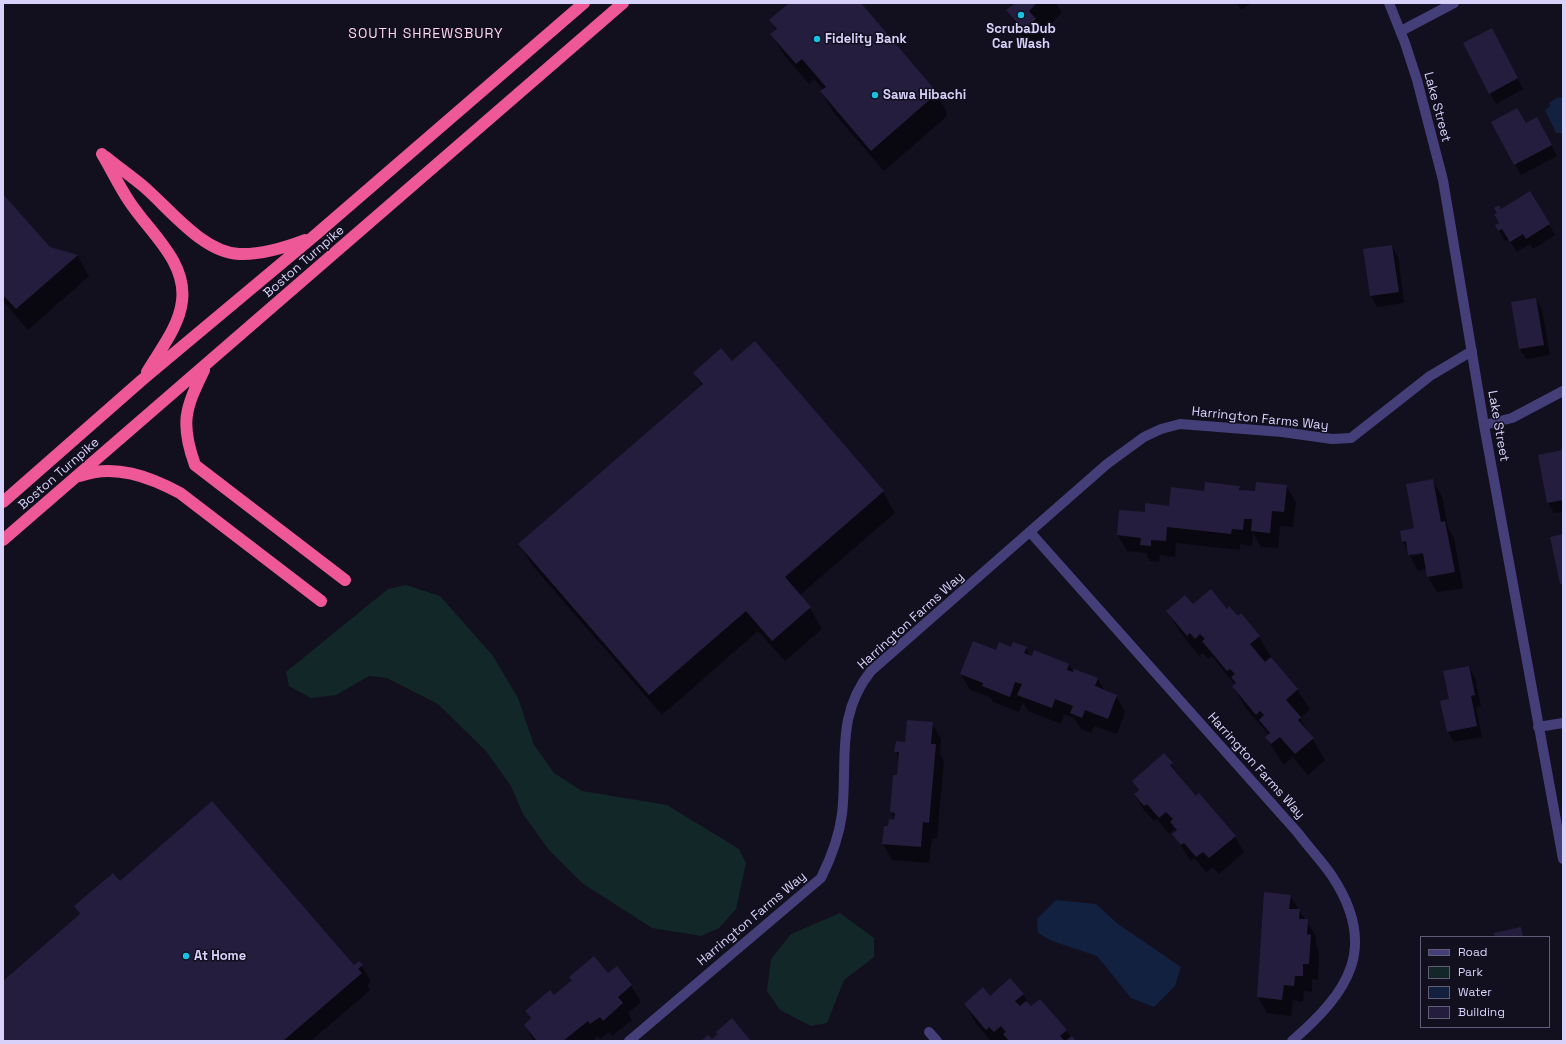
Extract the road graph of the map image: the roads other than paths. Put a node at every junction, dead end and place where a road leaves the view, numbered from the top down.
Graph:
1 (584, 3) edge
2 (623, 3) edge
3 (1389, 3) edge
4 (1454, 3) edge
5 (1401, 31) junction
6 (313, 237) junction
7 (1472, 351) junction
8 (207, 365) junction
9 (142, 380) junction
10 (1563, 391) edge
11 (1484, 425) junction
12 (77, 478) junction
13 (3, 502) edge
14 (1030, 532) junction
15 (3, 540) edge
16 (345, 580) dead end
17 (321, 601) dead end
18 (1563, 723) edge
19 (1538, 727) junction
20 (1563, 859) edge
21 (929, 1032) dead end
22 (629, 1041) edge
23 (937, 1041) edge
24 (1292, 1041) edge

1 - 6 highway, Boston Turnpike
2 - 8 highway, Boston Turnpike
3 - 5 street, Lake Street
4 - 5 street
5 - 7 street, Lake Street
6 - 9 highway, Boston Turnpike
6 - 9 highway
7 - 11 street, Lake Street
7 - 14 street, Harrington Farms Way
8 - 12 highway, Boston Turnpike
8 - 16 highway
9 - 13 highway, Boston Turnpike
10 - 11 street
11 - 19 street, Lake Street
12 - 15 highway, Boston Turnpike
12 - 17 highway
14 - 22 street, Harrington Farms Way
14 - 24 street, Harrington Farms Way
18 - 19 street
19 - 20 street, Lake Street
21 - 23 street

